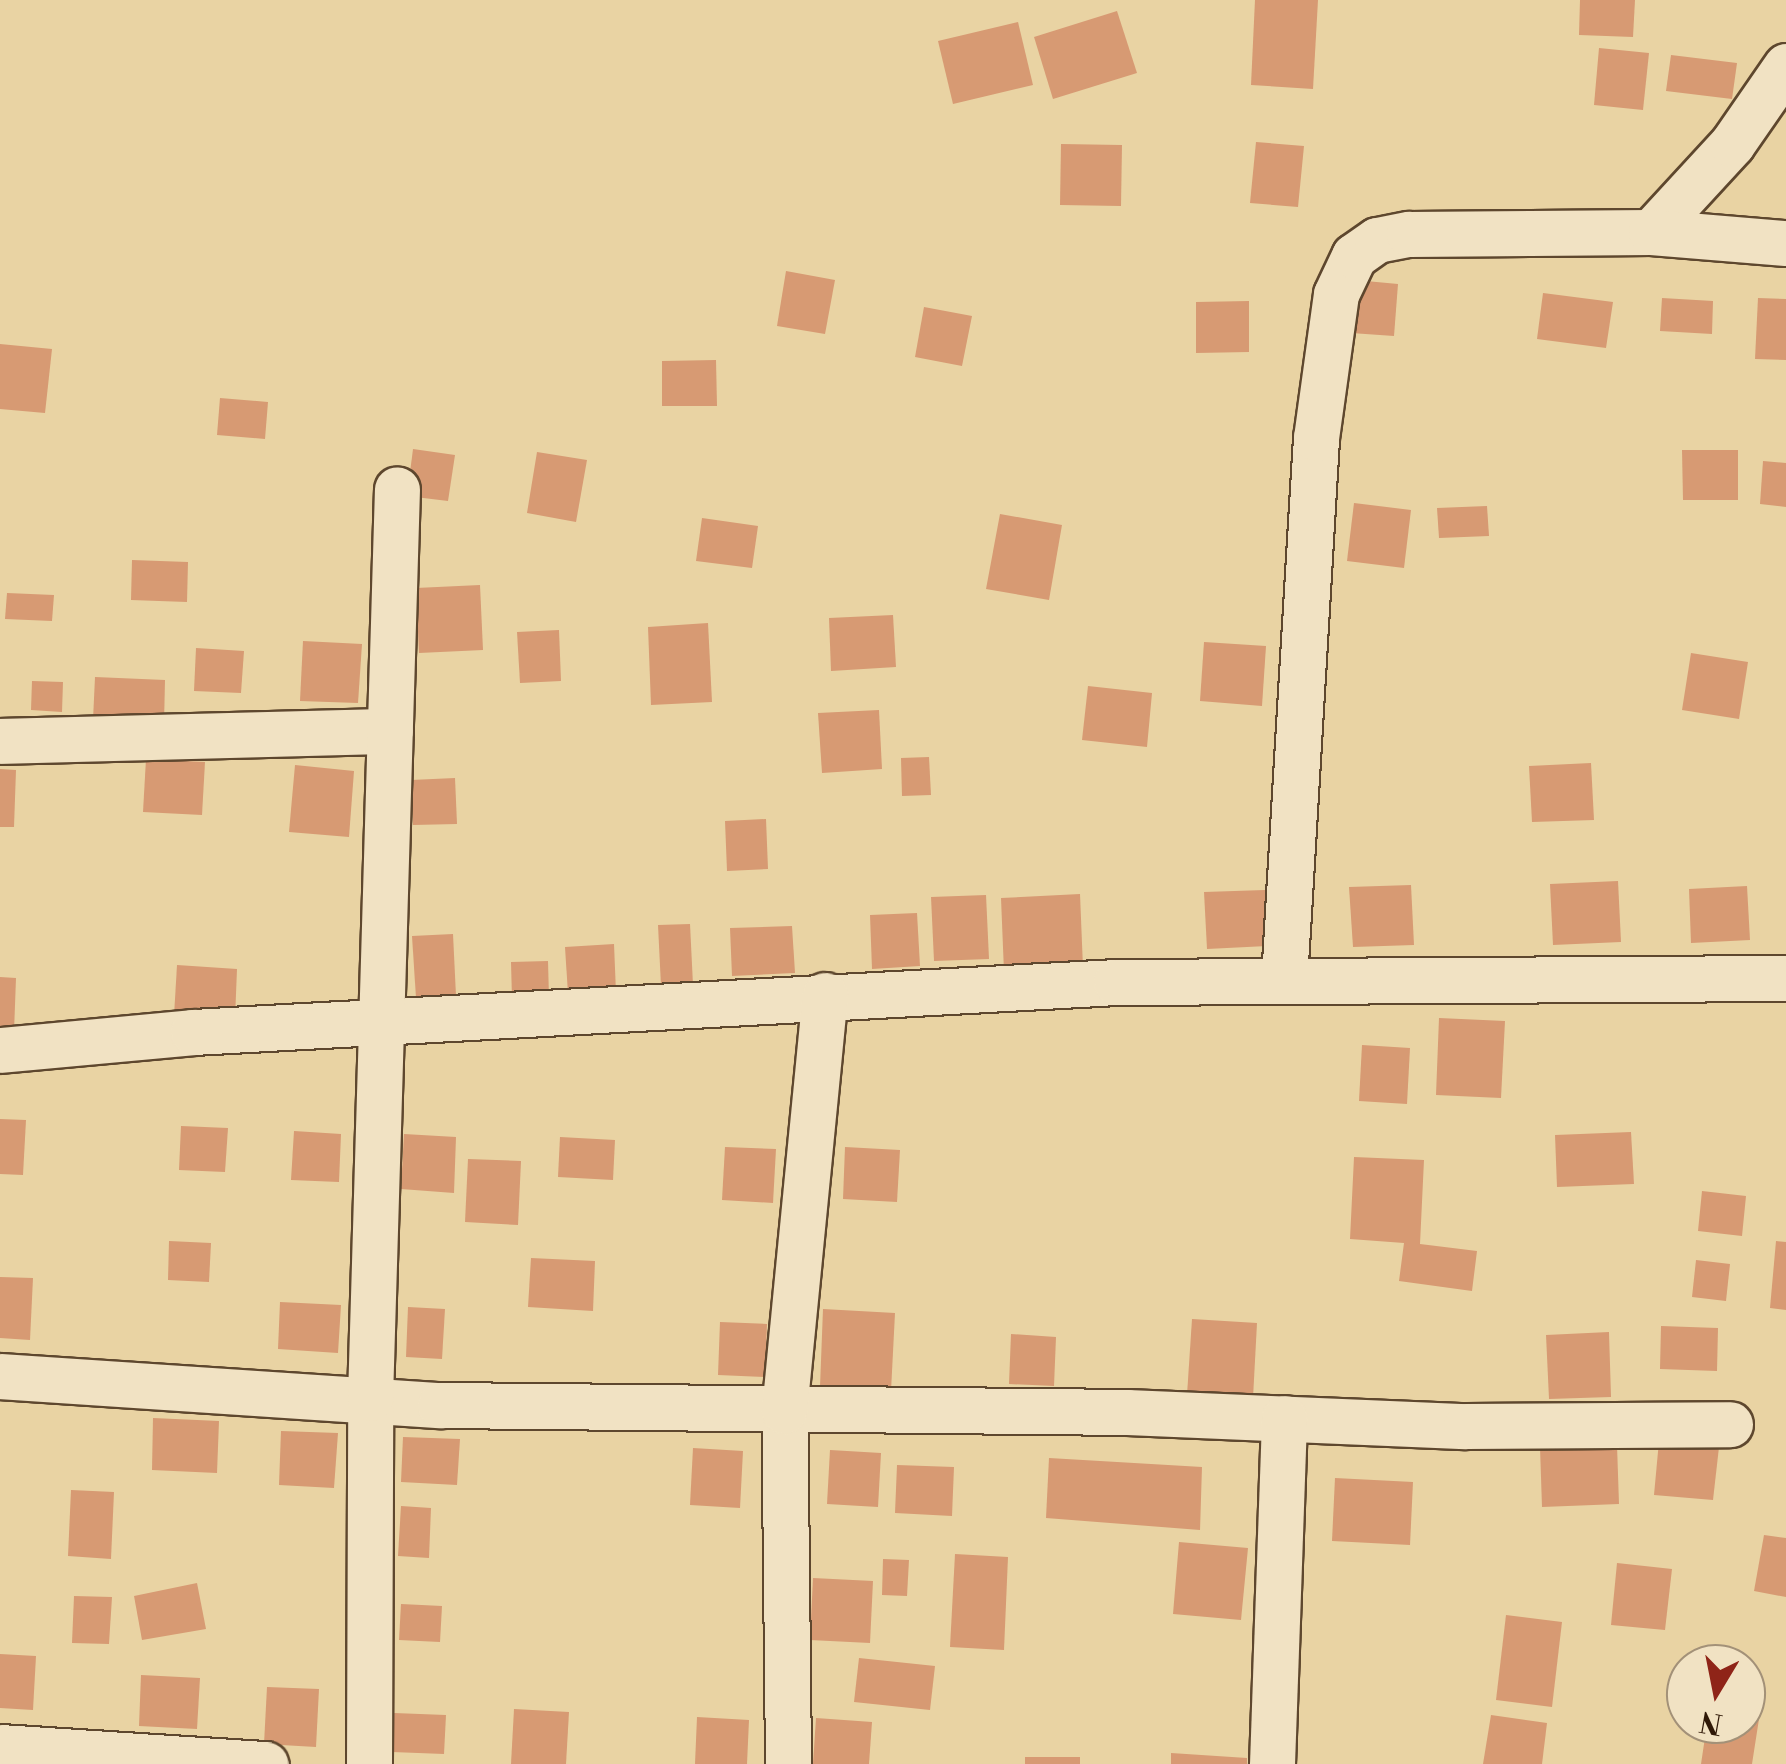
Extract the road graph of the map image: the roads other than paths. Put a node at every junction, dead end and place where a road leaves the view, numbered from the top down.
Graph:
1 (1786, 66) edge
2 (1651, 232) junction
3 (1786, 243) edge
4 (397, 489) dead end
5 (390, 731) junction
6 (0, 740) edge
7 (1786, 978) edge
8 (1284, 980) junction
9 (825, 996) junction
10 (381, 1022) junction
11 (0, 1050) edge
12 (0, 1376) edge
13 (370, 1398) junction
14 (784, 1412) junction
15 (1284, 1418) junction
16 (1730, 1424) dead end
17 (0, 1747) edge
18 (265, 1764) edge
19 (369, 1764) edge
20 (788, 1764) edge
21 (1272, 1764) edge

1 - 2 street
2 - 3 street
2 - 8 street
4 - 5 street
5 - 6 street
5 - 10 street
7 - 8 street
8 - 9 street
9 - 10 street
9 - 14 street
10 - 11 street
10 - 13 street
12 - 13 street
13 - 14 street
13 - 19 street
14 - 15 street
14 - 20 street
15 - 16 street
15 - 21 street
17 - 18 street

